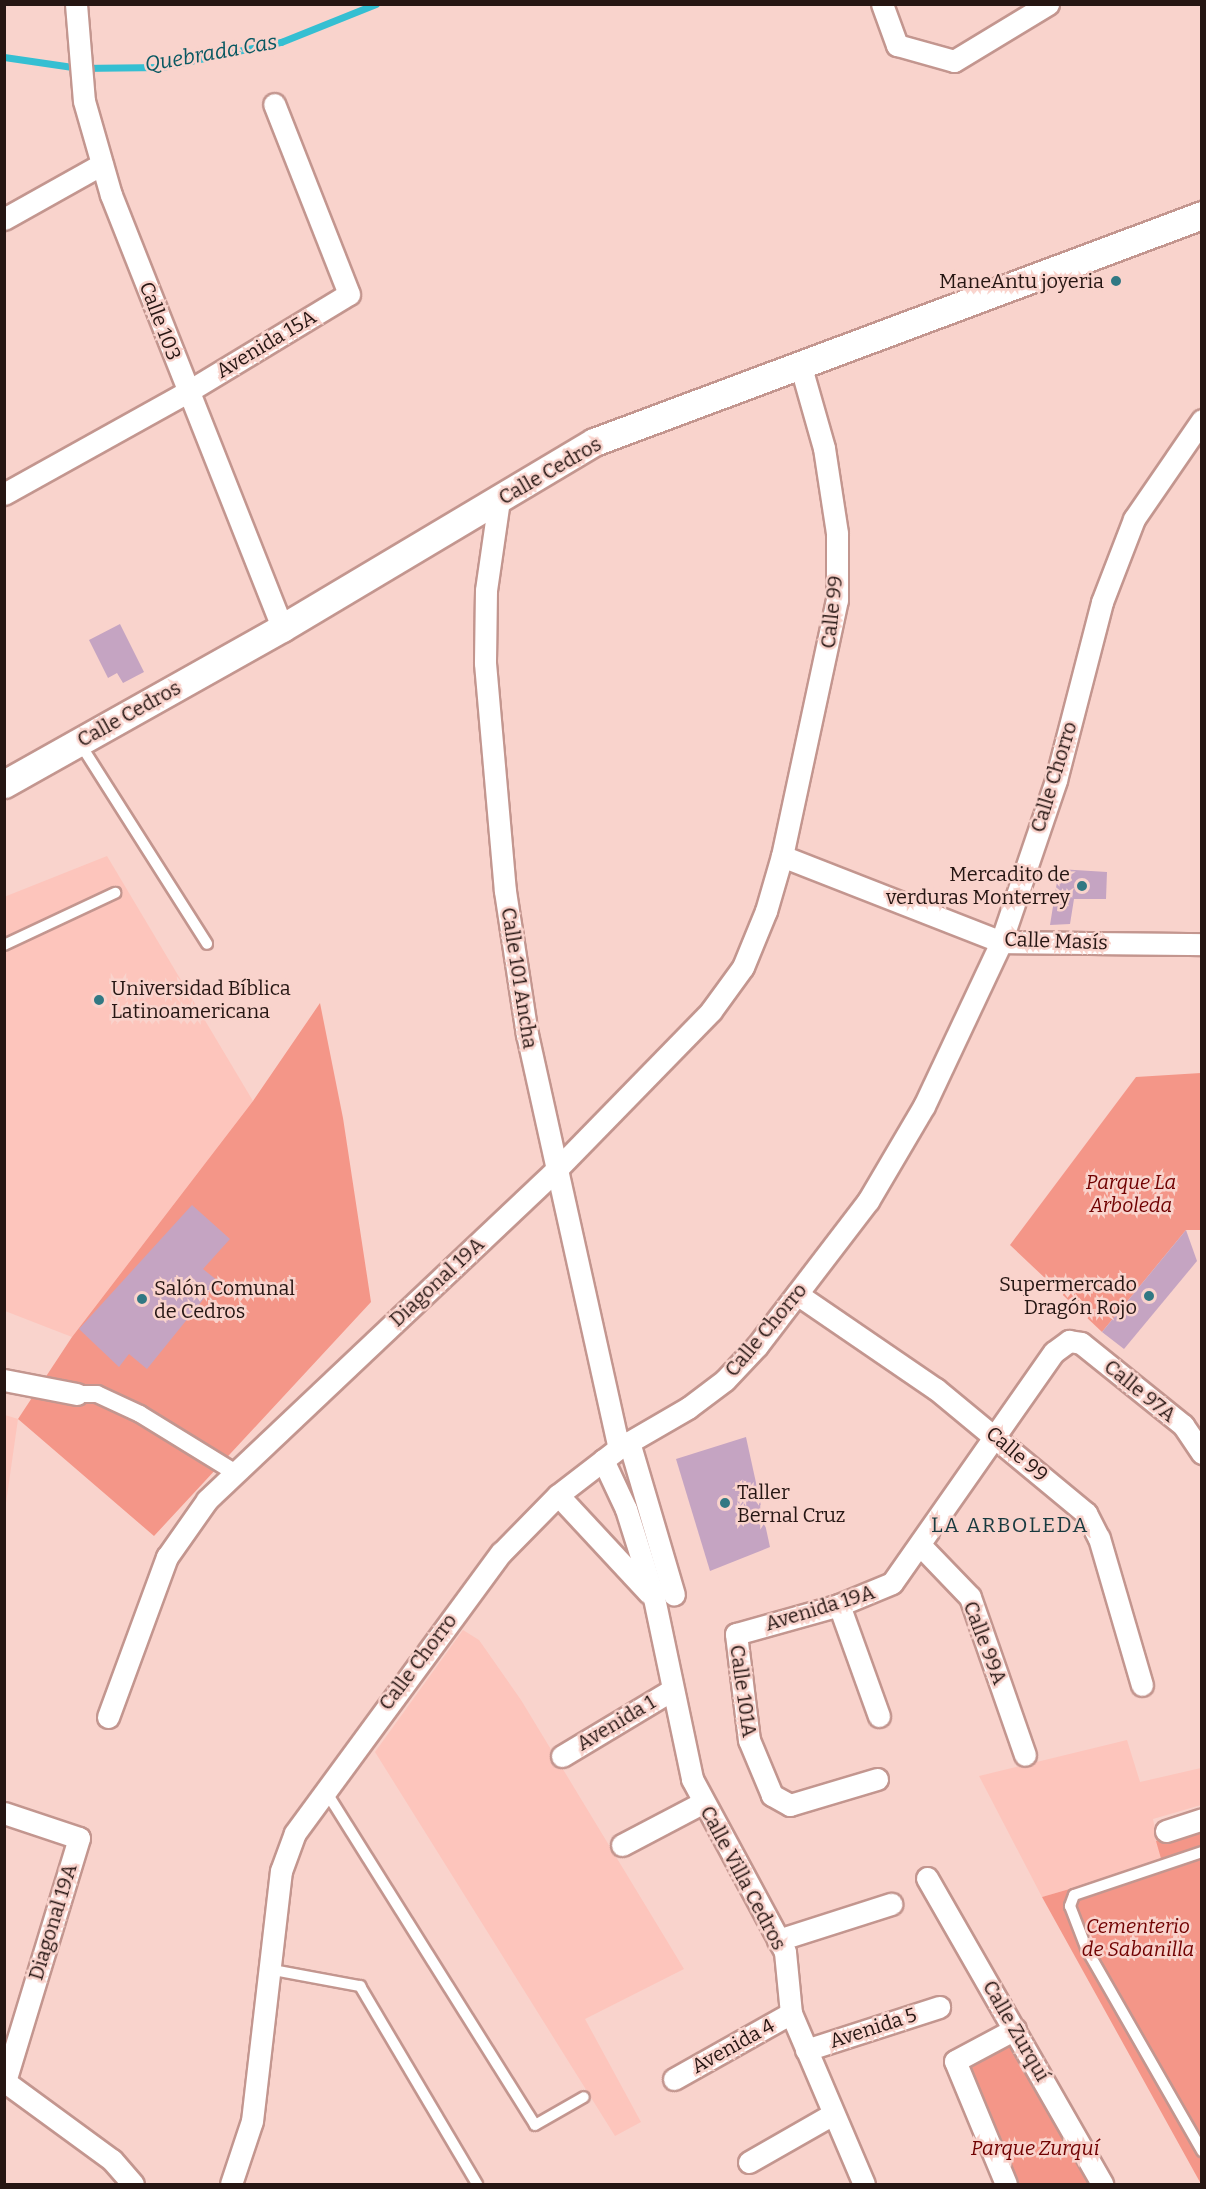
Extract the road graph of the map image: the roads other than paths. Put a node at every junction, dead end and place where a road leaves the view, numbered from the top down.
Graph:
1 (76, 4) edge
2 (882, 4) edge
3 (1048, 4) edge
4 (274, 104) dead end
5 (102, 164) junction
6 (1202, 215) edge
7 (4, 219) edge
8 (801, 367) junction
9 (187, 392) junction
10 (1202, 420) edge
11 (4, 494) edge
12 (499, 500) junction
13 (282, 628) junction
14 (79, 742) junction
15 (4, 784) edge
16 (782, 856) junction
17 (115, 893) dead end
18 (1001, 942) junction
19 (207, 944) dead end
20 (1202, 944) edge
21 (4, 945) edge
22 (558, 1168) junction
23 (797, 1294) junction
24 (1069, 1341) joint
25 (4, 1380) edge
26 (77, 1394) joint
27 (997, 1437) junction
28 (617, 1450) junction
29 (1202, 1453) edge
30 (236, 1473) junction
31 (558, 1495) junction
32 (920, 1545) junction
33 (664, 1596) junction
34 (839, 1605) junction
35 (736, 1634) joint
36 (1142, 1685) dead end
37 (670, 1690) junction
38 (879, 1716) dead end
39 (108, 1717) dead end
40 (1025, 1755) dead end
41 (562, 1756) dead end
42 (877, 1779) dead end
43 (324, 1789) junction
44 (702, 1803) junction
45 (4, 1813) edge
46 (1202, 1819) edge
47 (1166, 1831) dead end
48 (622, 1845) dead end
49 (1202, 1852) edge
50 (927, 1878) dead end
51 (891, 1904) dead end
52 (778, 1940) junction
53 (267, 1968) junction
54 (939, 2007) dead end
55 (791, 2013) junction
56 (1015, 2029) junction
57 (806, 2050) junction
58 (674, 2079) dead end
59 (5, 2081) edge
60 (584, 2097) dead end
61 (833, 2114) junction
62 (1202, 2151) edge
63 (749, 2162) dead end
64 (133, 2184) edge
65 (231, 2184) edge
66 (477, 2184) edge
67 (864, 2184) edge
68 (1006, 2184) edge
69 (1102, 2184) edge

1 - 5 street, Calle 103
2 - 3 street
4 - 9 street, Avenida 15A
5 - 7 street
5 - 9 street, Calle 103
6 - 8 street, Calle Cedros
8 - 12 street, Calle Cedros
8 - 16 street, Calle 99
9 - 11 street, Avenida 15A
9 - 13 street, Calle 103
10 - 18 street, Calle Chorro
12 - 13 street, Calle Cedros
12 - 22 street, Calle 101 Ancha
13 - 14 street, Calle Cedros
14 - 15 street, Calle Cedros
14 - 19 lane
16 - 18 street, Calle Masís
16 - 22 street, Diagonal 19A
17 - 21 lane
18 - 20 street, Calle Masís
18 - 23 street, Calle Chorro
22 - 28 street, Calle 101 Ancha
22 - 30 street, Diagonal 19A
23 - 27 street, Calle 99
23 - 28 street, Calle Chorro
24 - 27 street, Avenida 19A
24 - 29 street, Calle 97A
25 - 26 street
26 - 30 street
27 - 32 street, Avenida 19A
27 - 36 street, Calle 99
28 - 31 street, Calle Chorro
28 - 33 street
28 - 33 street
30 - 39 street, Diagonal 19A
31 - 33 street
31 - 43 street, Calle Chorro
32 - 34 street, Avenida 19A
32 - 40 street, Calle 99A
33 - 37 street, Calle Villa Cedros
34 - 35 street, Avenida 19A
34 - 38 street
35 - 42 street, Calle 101A
37 - 41 street, Avenida 1
37 - 44 street, Calle Villa Cedros
43 - 53 street, Calle Chorro
43 - 60 lane
44 - 48 street
44 - 52 street, Calle Villa Cedros
45 - 59 street, Diagonal 19A
46 - 47 street
49 - 62 lane
50 - 56 street, Calle Zurquí
51 - 52 street
52 - 55 street, Calle Villa Cedros
53 - 65 street, Calle Chorro
53 - 66 lane
54 - 57 street, Avenida 5
55 - 57 street, Calle Villa Cedros
55 - 58 street, Avenida 4
56 - 68 street
56 - 69 street, Calle Zurquí
57 - 61 street, Calle Villa Cedros
59 - 64 street
61 - 63 street
61 - 67 street, Calle Villa Cedros

